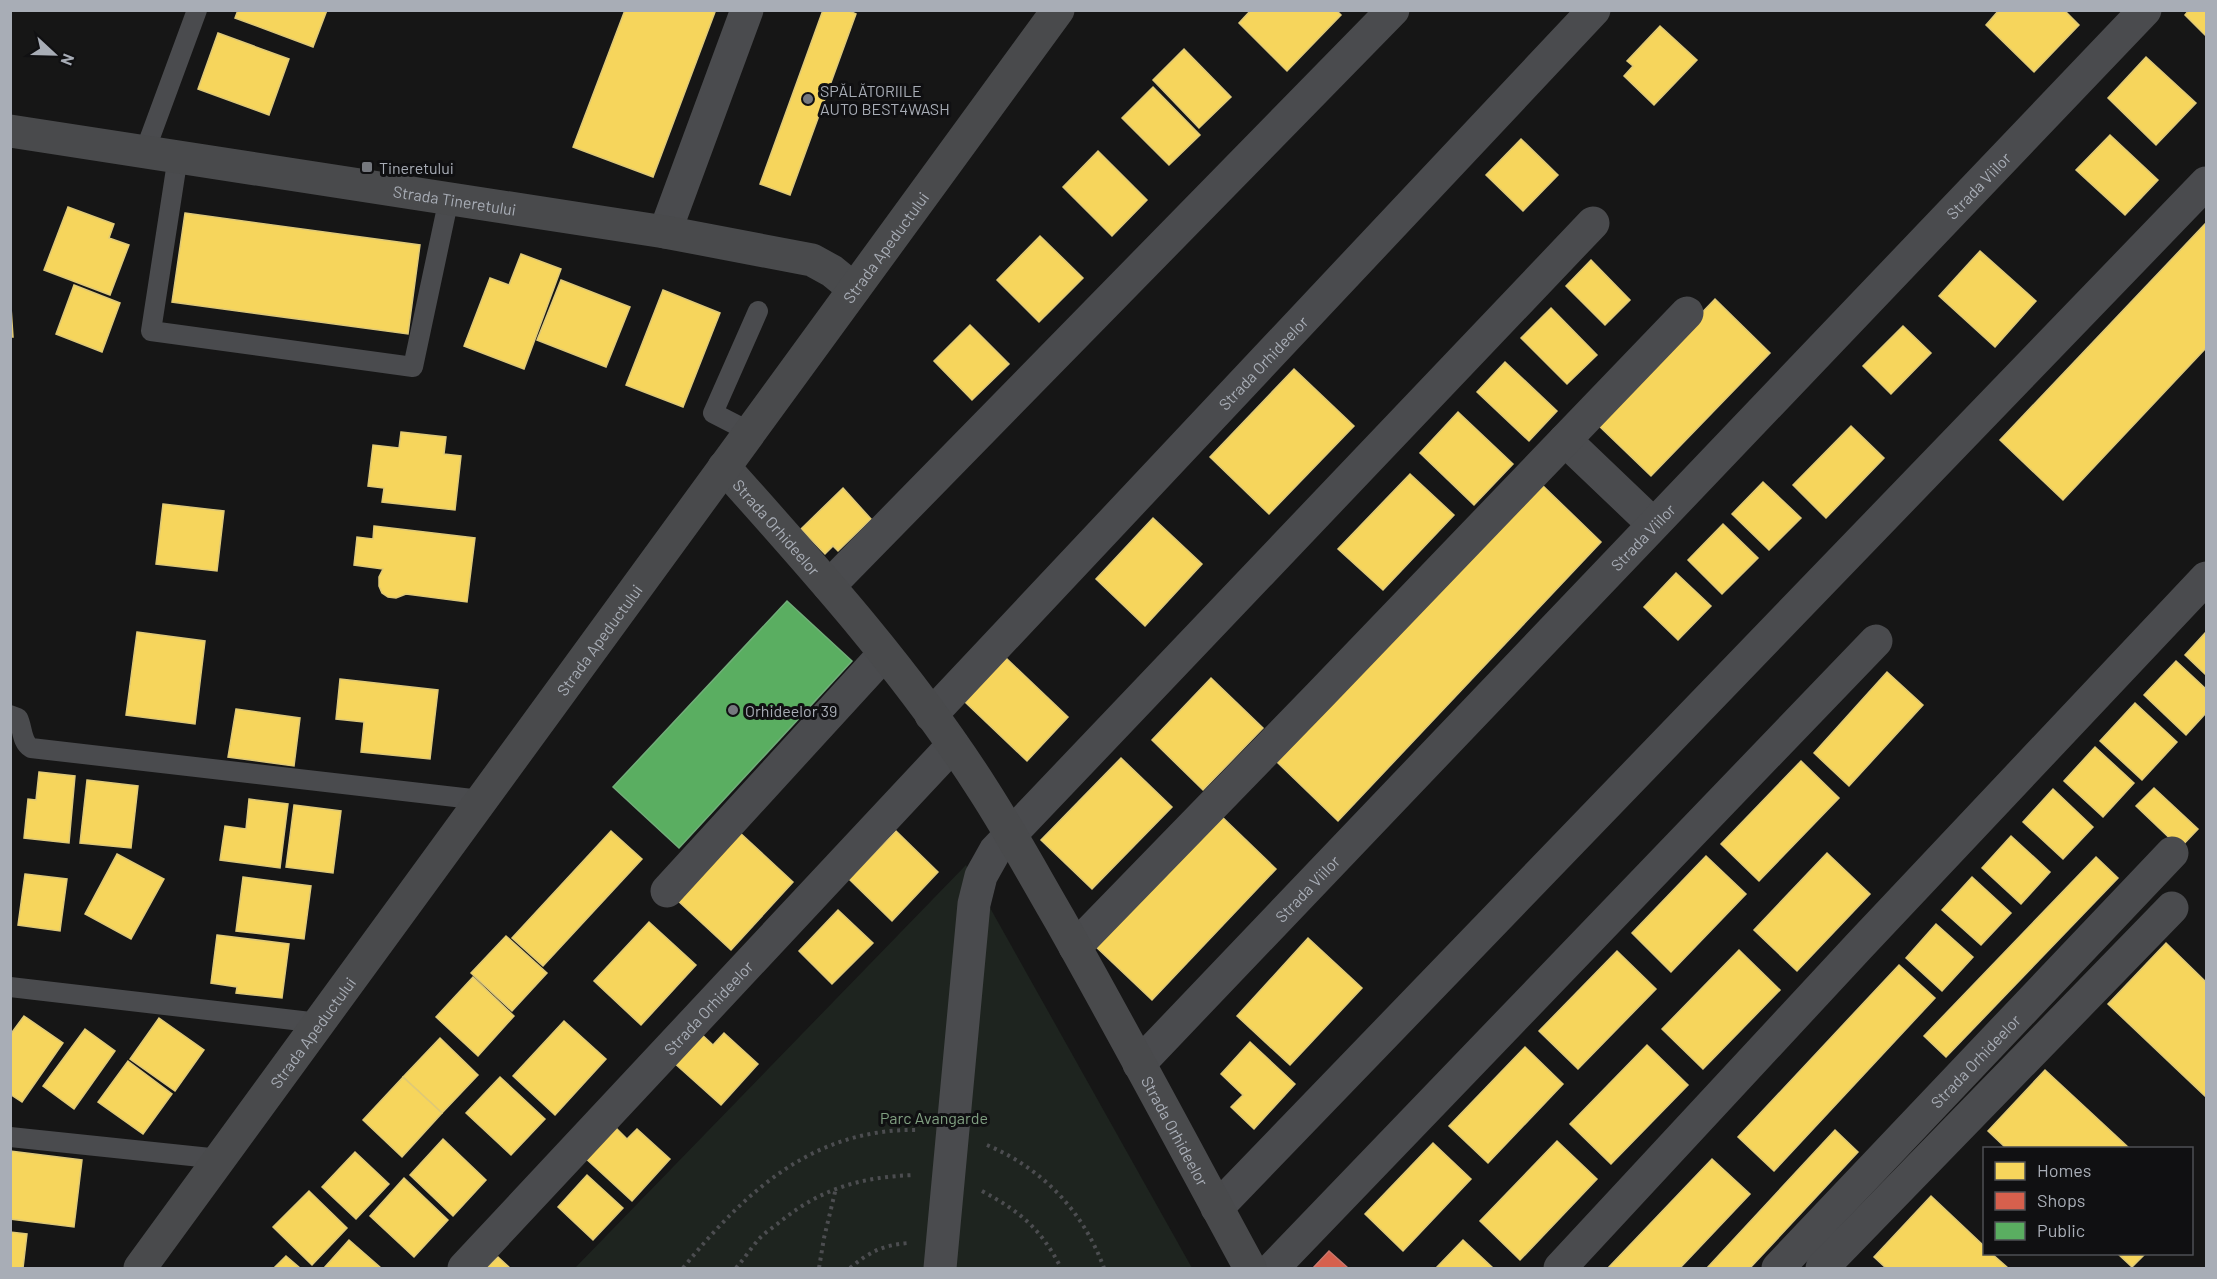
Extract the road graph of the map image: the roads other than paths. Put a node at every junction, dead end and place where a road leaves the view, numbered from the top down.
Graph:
1 (197, 10) edge
2 (747, 10) edge
3 (1058, 10) edge
4 (1393, 10) edge
5 (1594, 10) edge
6 (2145, 10) edge
7 (10, 131) edge
8 (145, 151) junction
9 (178, 156) junction
10 (2206, 183) edge
11 (449, 198) junction
12 (1593, 223) dead end
13 (665, 232) junction
14 (854, 289) junction
15 (758, 311) dead end
16 (1687, 313) dead end
17 (750, 432) junction
18 (1565, 440) junction
19 (724, 467) junction
20 (1653, 524) junction
21 (2206, 578) edge
22 (829, 586) junction
23 (1876, 640) dead end
24 (884, 654) junction
25 (10, 715) edge
26 (931, 715) junction
27 (952, 745) junction
28 (481, 800) junction
29 (1011, 836) junction
30 (2172, 853) dead end
31 (667, 891) dead end
32 (2172, 908) dead end
33 (1075, 947) junction
34 (10, 987) edge
35 (319, 1023) junction
36 (1140, 1064) junction
37 (10, 1137) edge
38 (220, 1160) junction
39 (1217, 1208) junction
40 (941, 1256) edge
41 (140, 1269) edge
42 (464, 1269) edge
43 (1250, 1269) edge
44 (1273, 1269) edge
45 (1560, 1269) edge
46 (1778, 1269) edge
47 (1822, 1269) edge

1 - 8 lane
2 - 13 street
3 - 14 street, Strada Apeductului
4 - 22 street, Strada Orhideelor
5 - 26 street, Strada Orhideelor
6 - 20 street, Strada Viilor
7 - 8 street, Strada Tineretului
8 - 9 street, Strada Tineretului
9 - 11 street, Strada Tineretului
9 - 11 lane
10 - 39 street
11 - 13 street, Strada Tineretului
12 - 29 street
13 - 14 street, Strada Tineretului
14 - 17 street, Strada Apeductului
15 - 17 lane
16 - 18 street
17 - 19 street, Strada Apeductului
18 - 20 street
18 - 33 street
19 - 22 street, Strada Orhideelor
19 - 28 street, Strada Apeductului
20 - 36 street, Strada Viilor
21 - 45 street
22 - 24 street, Strada Orhideelor
23 - 44 street
24 - 26 street, Strada Orhideelor
24 - 31 street
25 - 28 lane
26 - 27 street, Strada Orhideelor
27 - 29 street, Strada Orhideelor
27 - 42 street, Strada Orhideelor
28 - 35 street, Strada Apeductului
29 - 33 street, Strada Orhideelor
29 - 40 street
30 - 46 street, Strada Orhideelor
32 - 47 street
33 - 36 street, Strada Orhideelor
34 - 35 lane
35 - 38 street, Strada Apeductului
36 - 39 street, Strada Orhideelor
37 - 38 lane
38 - 41 street, Strada Apeductului
39 - 43 street, Strada Orhideelor

